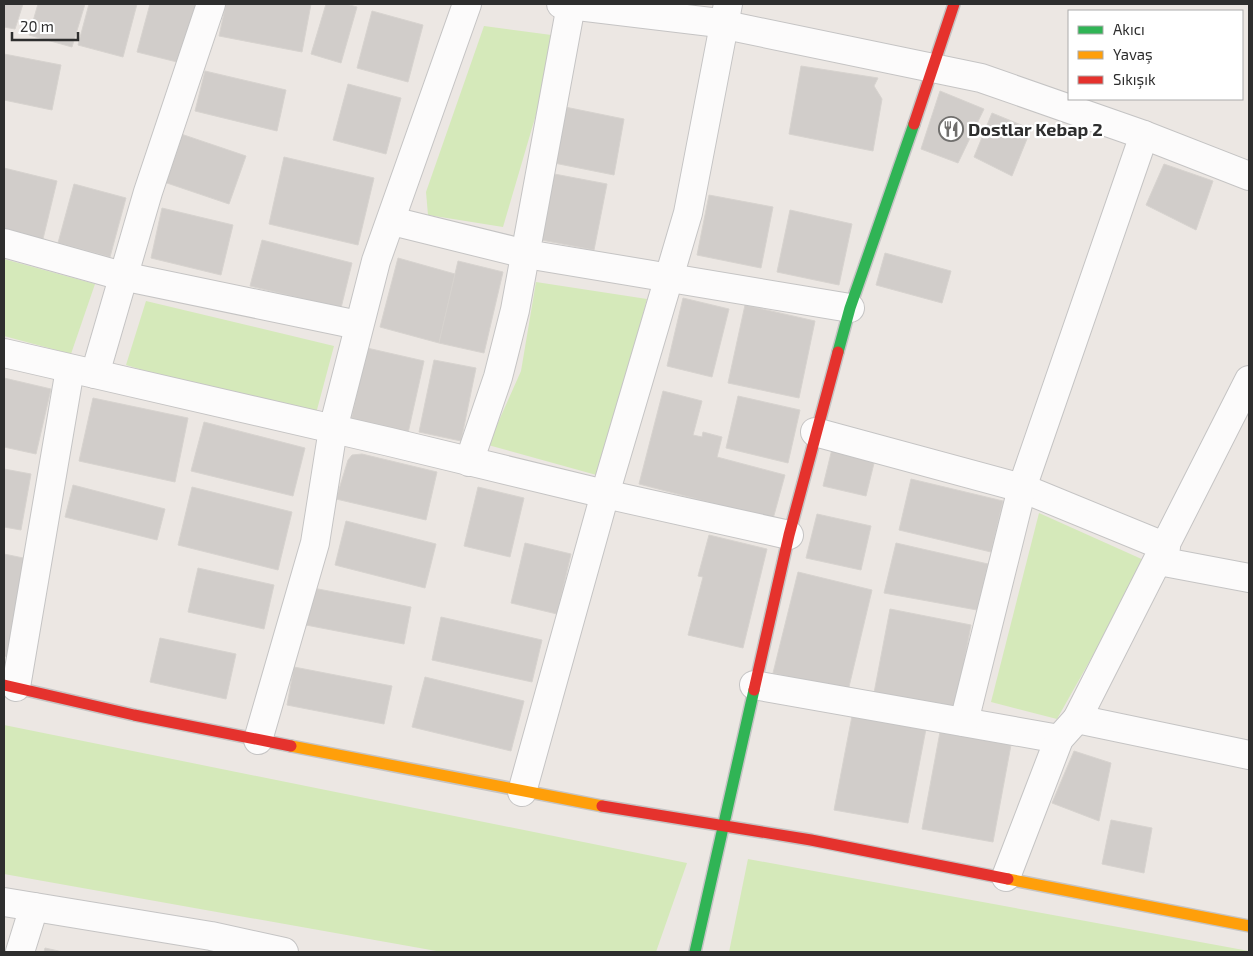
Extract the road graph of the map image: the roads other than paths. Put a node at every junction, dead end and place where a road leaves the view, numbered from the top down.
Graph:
1 (210, 4) edge
2 (467, 4) edge
3 (566, 4) edge
4 (954, 4) edge
5 (726, 14) edge
6 (934, 68) junction
7 (1144, 135) junction
8 (1249, 176) edge
9 (392, 221) junction
10 (4, 243) edge
11 (526, 254) junction
12 (122, 276) junction
13 (669, 277) junction
14 (850, 308) junction
15 (358, 325) junction
16 (4, 354) edge
17 (82, 372) junction
18 (1249, 380) edge
19 (1243, 409) edge
20 (333, 429) junction
21 (816, 432) junction
22 (469, 462) junction
23 (1022, 488) junction
24 (605, 494) junction
25 (789, 535) junction
26 (1162, 554) junction
27 (1249, 578) edge
28 (754, 685) junction
29 (10, 686) edge
30 (1077, 719) junction
31 (964, 722) junction
32 (1059, 739) junction
33 (258, 740) junction
34 (1249, 755) edge
35 (522, 792) junction
36 (721, 827) junction
37 (1006, 878) junction
38 (4, 902) edge
39 (34, 908) junction
40 (1249, 926) edge
41 (209, 944) edge
42 (20, 952) edge
43 (284, 952) edge
44 (695, 952) edge

1 - 12 street
2 - 9 street
3 - 5 street
3 - 11 street
4 - 6 street
5 - 6 street
5 - 13 street
6 - 7 street
6 - 14 street
7 - 8 street
7 - 23 street
9 - 11 street
9 - 15 street
10 - 12 street
11 - 13 street
11 - 22 street
12 - 15 street
12 - 17 street
13 - 14 street
13 - 24 street
14 - 21 street
15 - 20 street
16 - 17 street
17 - 20 street
17 - 29 street
18 - 19 street
19 - 26 street
20 - 22 street
20 - 33 street
21 - 23 street
21 - 25 street
22 - 24 street
23 - 26 street
23 - 31 street
24 - 25 street
24 - 35 street
25 - 28 street
26 - 27 street
26 - 30 street
28 - 31 street
28 - 36 street
29 - 33 street
30 - 32 street
30 - 34 street
31 - 32 street
32 - 37 street
33 - 35 street
35 - 36 street
36 - 37 street
36 - 44 street
37 - 40 street
38 - 39 street
39 - 41 street
39 - 42 street
41 - 43 street

